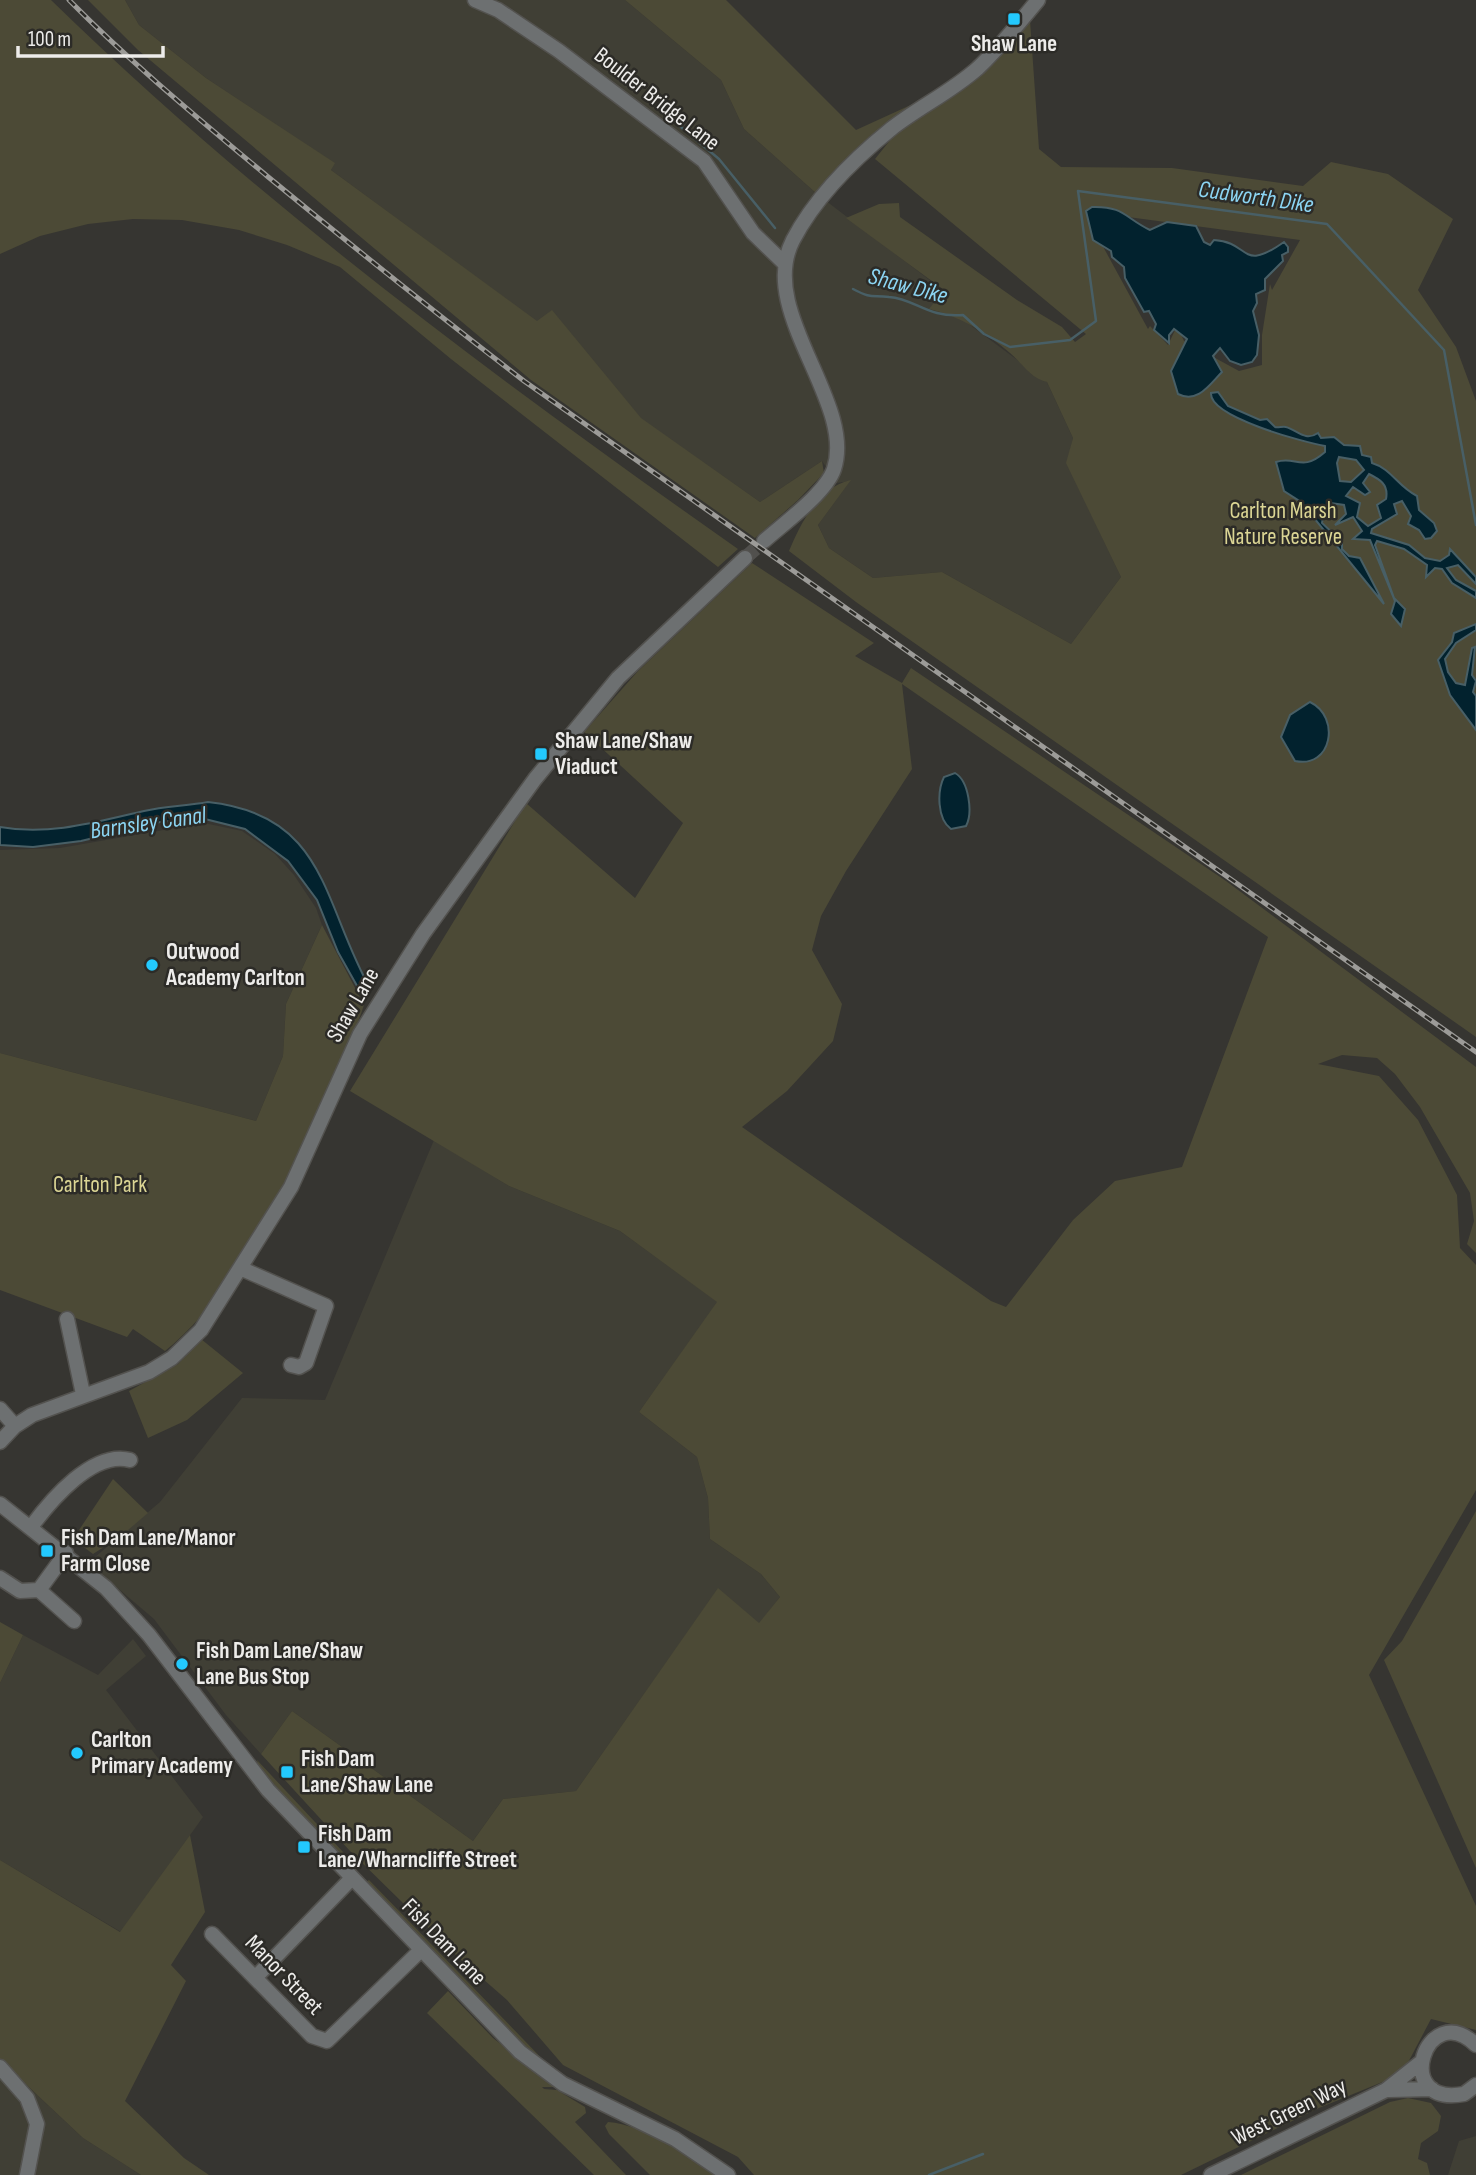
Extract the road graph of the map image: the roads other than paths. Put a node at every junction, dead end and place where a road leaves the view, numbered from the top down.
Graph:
1 (475, 0) edge
2 (1038, 0) edge
3 (784, 263) junction
4 (764, 541) tunnel mouth
5 (745, 558) tunnel mouth
6 (240, 1268) junction
7 (66, 1319) dead end
8 (292, 1365) dead end
9 (83, 1394) junction
10 (0, 1409) edge
11 (15, 1426) junction
12 (0, 1442) edge
13 (127, 1475) dead end
14 (0, 1504) edge
15 (32, 1527) junction
16 (66, 1553) junction
17 (0, 1578) edge
18 (39, 1590) junction
19 (74, 1621) dead end
20 (352, 1878) junction
21 (212, 1934) dead end
22 (421, 1950) junction
23 (255, 1978) junction
24 (1474, 2042) edge
25 (1420, 2063) junction
26 (0, 2067) edge
27 (1476, 2085) edge
28 (1386, 2090) junction
29 (1432, 2090) junction
30 (27, 2175) edge
31 (728, 2175) edge
32 (1212, 2175) edge

1 - 3 street, Boulder Bridge Lane
2 - 3 street
3 - 4 street
5 - 6 street, Shaw Lane
6 - 8 street
6 - 9 street, Shaw Lane
7 - 9 street
9 - 11 street, Shaw Lane
10 - 11 street
11 - 12 street, Shaw Lane
13 - 15 street
14 - 15 street, Fish Dam Lane
15 - 16 street, Fish Dam Lane
16 - 18 street
16 - 20 street, Fish Dam Lane
17 - 18 street
18 - 19 street
20 - 22 street, Fish Dam Lane
20 - 23 street
21 - 23 street, Manor Street
22 - 23 street, Manor Street
22 - 31 street, Fish Dam Lane
24 - 25 street, West Green Way
25 - 28 street, West Green Way
25 - 29 street
26 - 30 street
27 - 29 street, West Green Way
28 - 29 street, West Green Way
28 - 32 street, West Green Way

